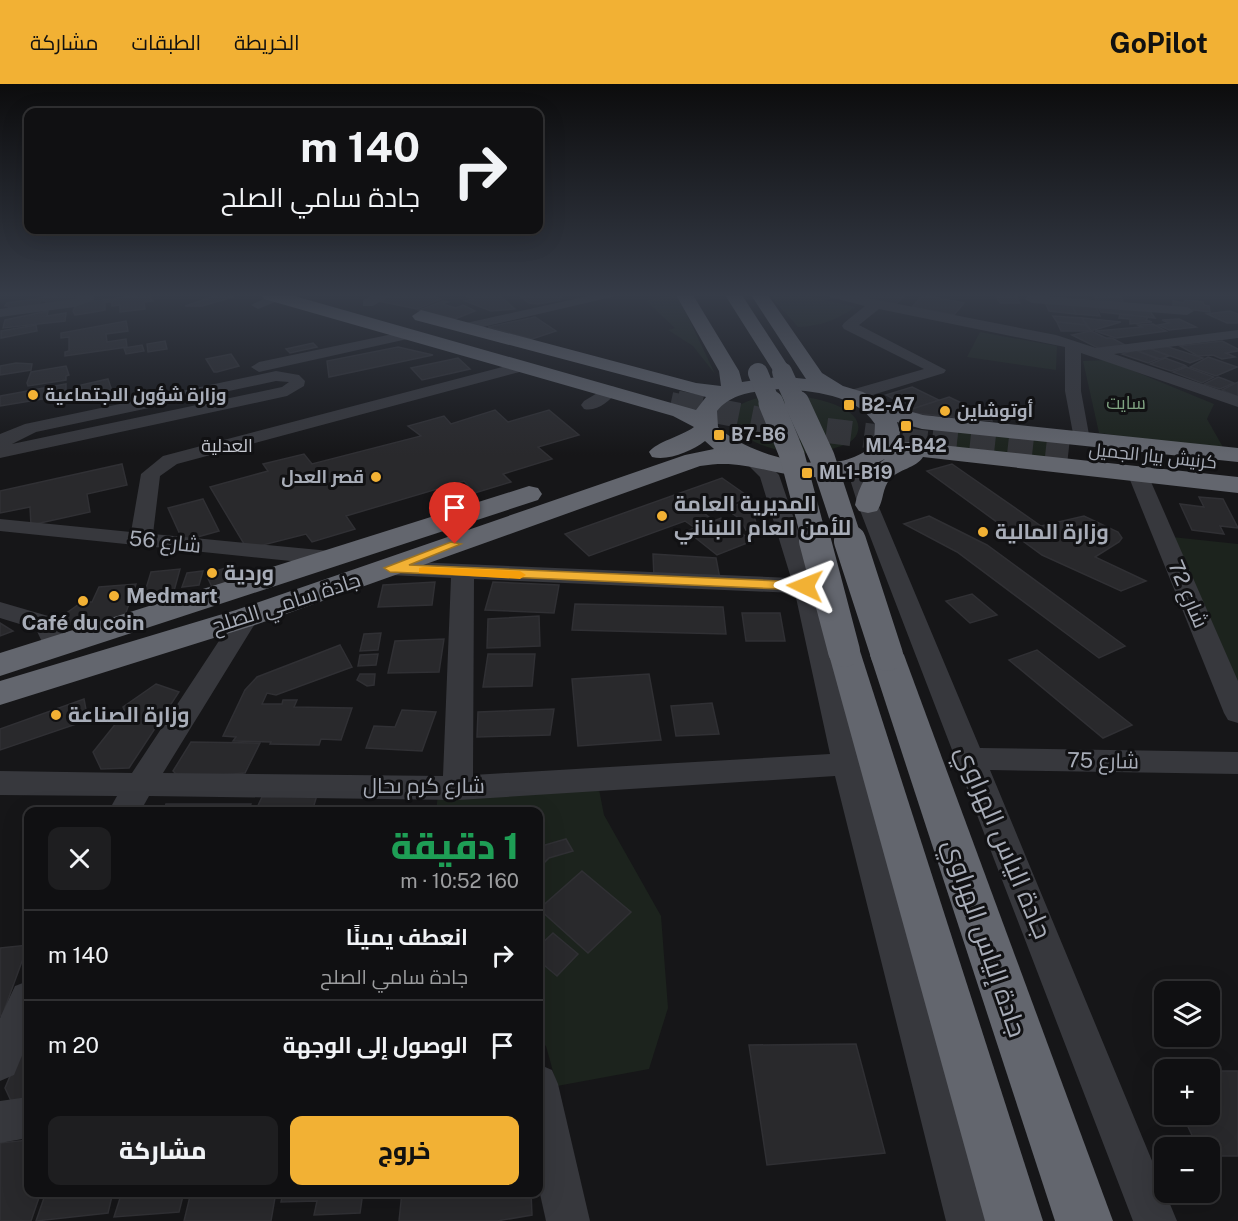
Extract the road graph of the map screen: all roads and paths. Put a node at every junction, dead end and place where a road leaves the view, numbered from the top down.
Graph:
1 (345, 348) edge
2 (454, 348) edge
3 (479, 348) edge
4 (501, 348) edge
5 (529, 348) edge
6 (732, 348) edge
7 (736, 348) edge
8 (739, 348) edge
9 (744, 348) edge
10 (778, 348) edge
11 (794, 348) edge
12 (894, 348) edge
13 (1073, 348) edge
14 (1084, 348) edge
15 (1120, 348) edge
16 (1095, 351) junction
17 (747, 365) junction
18 (521, 367) junction
19 (809, 369) junction
20 (609, 391) junction
21 (843, 393) junction
22 (671, 396) junction
23 (1238, 402) edge
24 (590, 405) dead end
25 (874, 409) junction
26 (12, 418) dead end
27 (705, 426) junction
28 (957, 426) junction
29 (670, 449) junction
30 (1075, 449) junction
31 (0, 452) edge
32 (878, 453) junction
33 (963, 455) junction
34 (1238, 455) edge
35 (855, 463) junction
36 (755, 465) junction
37 (1238, 465) edge
38 (1138, 475) junction
39 (1238, 478) edge
40 (1238, 485) edge
41 (865, 496) junction
42 (0, 525) edge
43 (141, 539) junction
44 (330, 558) junction
45 (390, 568) junction
46 (464, 573) junction
47 (805, 586) junction
48 (0, 610) edge
49 (247, 617) junction
50 (56, 647) junction
51 (0, 665) edge
52 (0, 693) edge
53 (1238, 713) edge
54 (969, 759) junction
55 (1238, 763) edge
56 (847, 764) junction
57 (0, 783) edge
58 (141, 783) junction
59 (458, 788) junction
60 (126, 807) edge
61 (24, 1008) edge
62 (0, 1061) edge
63 (543, 1107) edge
64 (24, 1119) edge
65 (0, 1122) edge
66 (568, 1221) edge
67 (968, 1221) edge
68 (1014, 1221) edge
69 (1084, 1221) edge
70 (1155, 1221) edge

1 - 26 street
2 - 18 highway
3 - 22 highway
4 - 22 highway
5 - 22 highway
6 - 17 highway
7 - 17 highway
8 - 17 highway
9 - 17 highway
10 - 17 highway
11 - 19 highway
12 - 21 street
13 - 30 street
14 - 16 street
15 - 16 street
16 - 23 street
17 - 19 highway
17 - 21 highway
17 - 22 highway
17 - 27 highway
17 - 68 highway, bridge
17 - 69 highway, جادة إلياس الهراوي, bridge
18 - 20 highway
18 - 43 street
19 - 21 highway
20 - 22 highway
20 - 24 street
21 - 25 highway
22 - 27 highway
22 - 29 highway
25 - 28 highway
25 - 32 highway
27 - 29 highway, جادة سامي الصلح
27 - 36 highway
28 - 30 highway
28 - 33 highway
29 - 44 highway, جادة سامي الصلح
30 - 34 highway
30 - 37 highway, كرنيش بيار الجميل
30 - 39 highway, كرنيش بيار الجميل
31 - 31 street
32 - 33 highway
32 - 35 highway
33 - 38 highway
33 - 41 highway
35 - 36 highway
35 - 41 street, جادة الياس الهراوي
36 - 41 street
36 - 45 highway, جادة سامي الصلح
36 - 47 street
38 - 40 highway
38 - 53 street, شارع 72
41 - 54 street, جادة الياس الهراوي
42 - 43 street, شارع 56
43 - 44 street, شارع 56
44 - 50 highway, جادة سامي الصلح
45 - 46 street
45 - 49 highway, جادة سامي الصلح
46 - 47 street
46 - 59 street
47 - 56 street
48 - 50 street
49 - 52 highway, جادة سامي الصلح
49 - 58 street
50 - 51 highway, جادة سامي الصلح
54 - 55 street, شارع 75
54 - 70 street, جادة الياس الهراوي
56 - 59 street, شارع كرم ىحال
56 - 67 street
57 - 58 street, شارع كرم ىحال
58 - 59 street, شارع كرم ىحال
58 - 60 street
61 - 62 street
63 - 66 street
64 - 65 street

